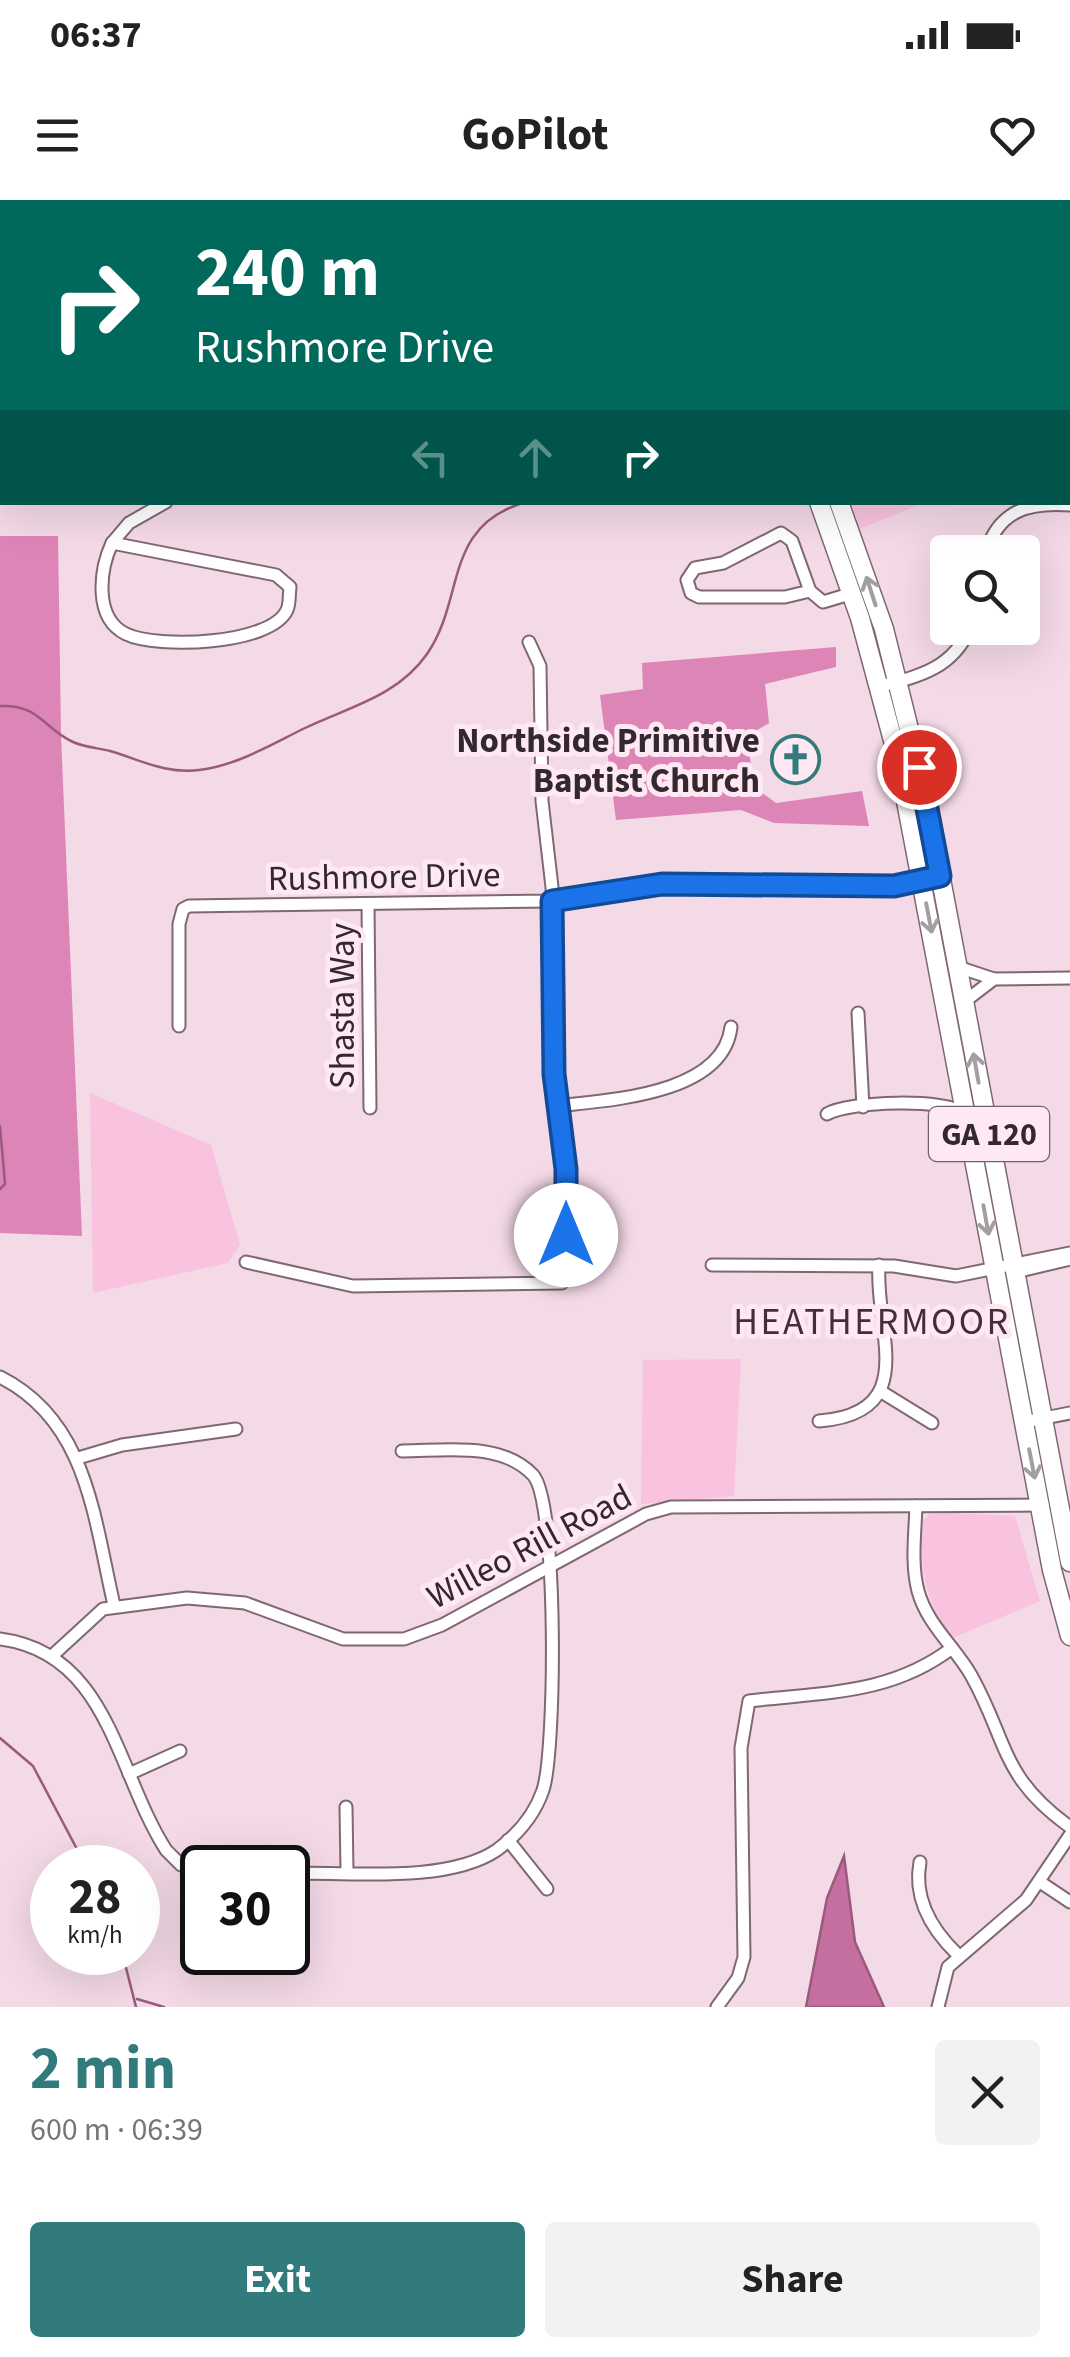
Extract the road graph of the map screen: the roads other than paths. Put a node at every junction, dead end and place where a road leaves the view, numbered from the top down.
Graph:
1 (160, 505) edge
2 (820, 505) edge
3 (840, 505) edge
4 (1034, 505) edge
5 (994, 535) edge
6 (112, 543) junction
7 (810, 591) junction
8 (853, 593) junction
9 (529, 642) dead end
10 (958, 645) edge
11 (890, 683) junction
12 (931, 878) junction
13 (552, 901) junction
14 (368, 904) junction
15 (958, 967) junction
16 (1070, 978) edge
17 (994, 979) junction
18 (964, 1002) junction
19 (858, 1013) dead end
20 (949, 1023) junction
21 (179, 1026) dead end
22 (732, 1027) dead end
23 (935, 1104) junction
24 (557, 1106) junction
25 (863, 1107) junction
26 (370, 1108) dead end
27 (827, 1114) dead end
28 (966, 1114) junction
29 (1070, 1256) edge
30 (246, 1262) dead end
31 (712, 1265) dead end
32 (878, 1266) junction
33 (1004, 1269) junction
34 (0, 1377) edge
35 (880, 1391) junction
36 (1070, 1413) edge
37 (1033, 1420) junction
38 (819, 1421) dead end
39 (932, 1423) dead end
40 (236, 1429) dead end
41 (402, 1451) dead end
42 (78, 1458) junction
43 (1049, 1504) junction
44 (916, 1506) junction
45 (1070, 1562) edge
46 (550, 1568) junction
47 (114, 1605) junction
48 (1070, 1636) edge
49 (0, 1639) edge
50 (952, 1648) junction
51 (53, 1654) junction
52 (180, 1751) dead end
53 (130, 1774) junction
54 (346, 1807) dead end
55 (1070, 1827) edge
56 (1070, 1835) edge
57 (508, 1840) junction
58 (920, 1862) dead end
59 (180, 1863) edge
60 (348, 1872) junction
61 (310, 1873) edge
62 (1040, 1882) junction
63 (547, 1890) dead end
64 (1070, 1902) edge
65 (958, 1955) junction
66 (717, 2007) edge
67 (938, 2007) edge

1 - 6 street
2 - 8 highway, GA 120
11 -> 3 highway, GA 120
4 - 5 street
6 - 6 street
7 - 7 street
7 - 8 street
8 - 11 highway, GA 120
9 - 13 street
10 - 11 street
11 - 12 highway, GA 120
12 - 13 street, Rushmore Drive
12 - 15 highway, GA 120
12 -> 20 highway, GA 120
13 - 14 street, Rushmore Drive
13 - 24 street
14 - 21 street, Rushmore Drive
14 - 26 street, Shasta Way
15 - 17 street
15 - 18 highway, GA 120
16 - 17 street
17 - 18 street
33 -> 18 highway, GA 120
19 - 25 street
20 - 23 street
20 - 28 highway, GA 120
22 - 24 street
23 - 25 street
23 - 28 street
24 - 30 street
25 - 27 street
28 -> 33 highway, GA 120
29 - 33 street
31 - 32 street
32 - 33 street
32 - 35 street
33 - 37 highway, GA 120
34 - 42 street
35 - 38 street
35 - 39 street
36 - 37 street
37 - 43 highway, GA 120
40 - 42 street
41 - 46 street
42 - 47 street
43 - 44 street, Willeo Rill Road
43 - 45 highway, GA 120
43 - 48 highway, GA 120
44 - 46 street, Willeo Rill Road
44 - 50 street
46 - 47 street, Willeo Rill Road
46 - 57 street
47 - 51 street
49 - 51 street
50 - 55 street
50 - 66 street
51 - 53 street
52 - 53 street
53 - 59 street
54 - 60 street
56 - 62 street
57 - 60 street
57 - 63 street
58 - 65 street
60 - 61 street
62 - 64 street
62 - 65 street
65 - 67 street

